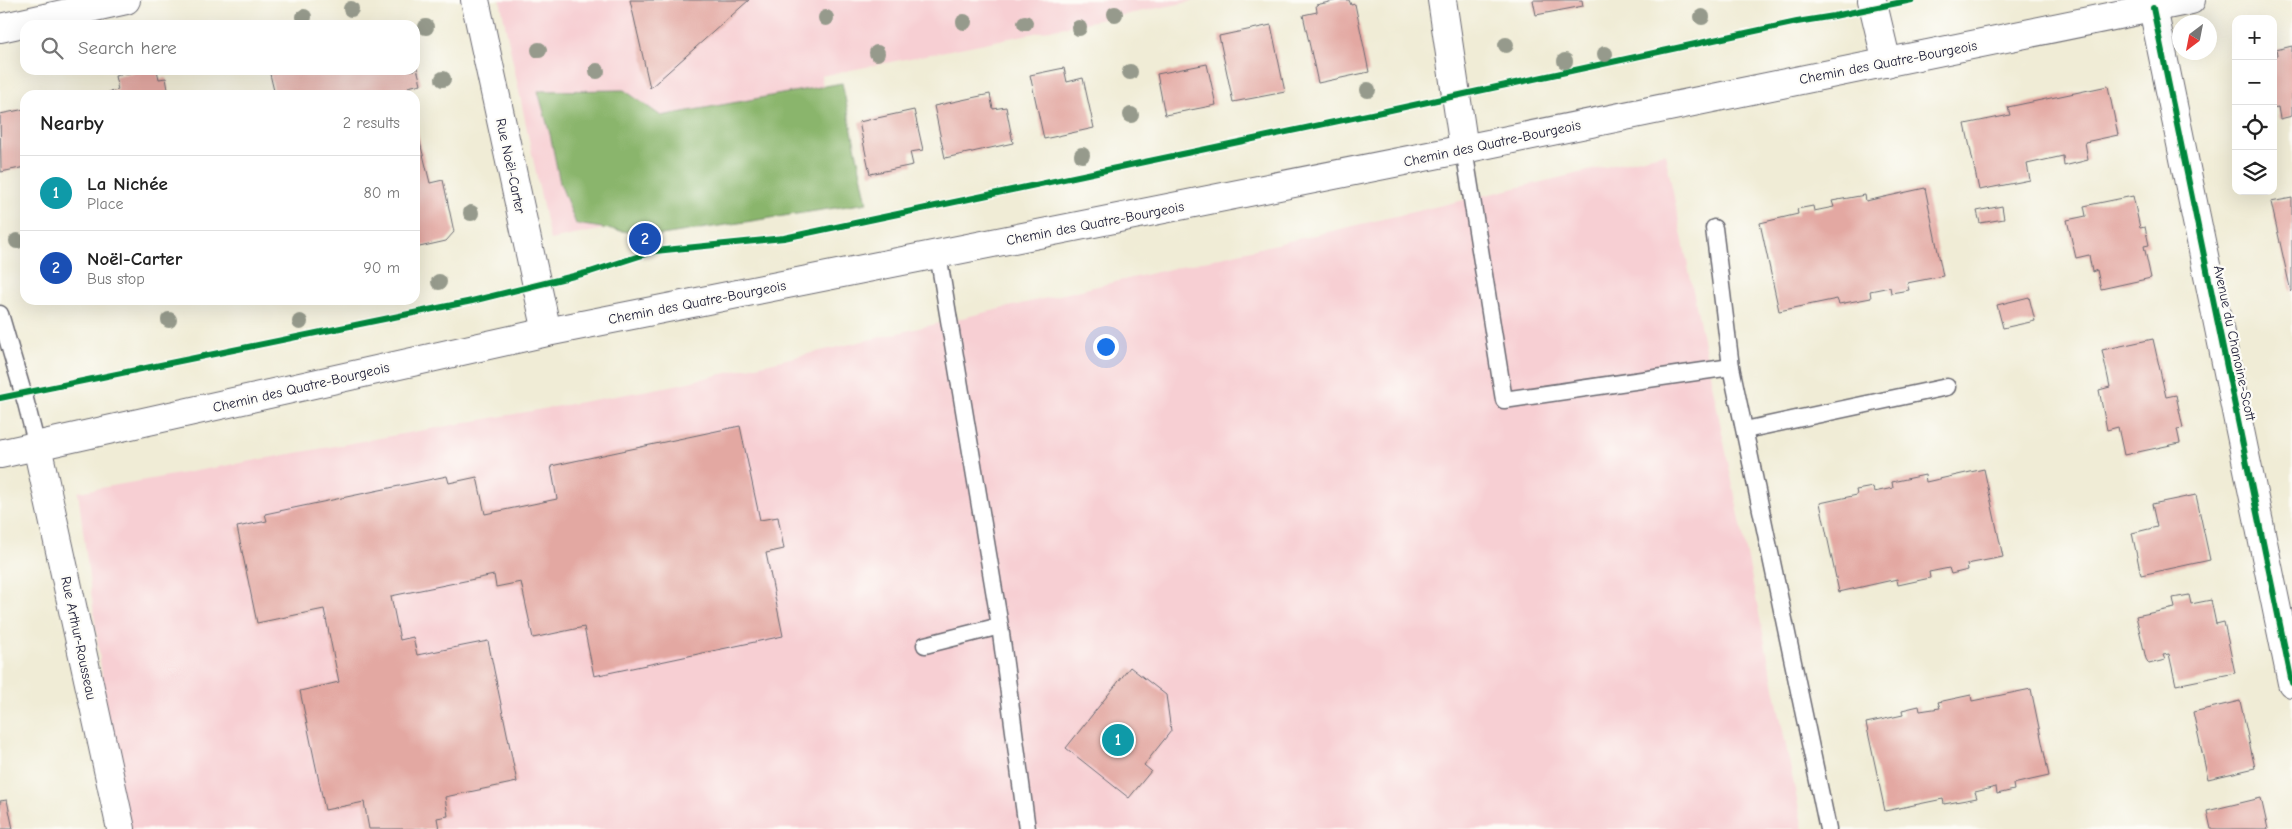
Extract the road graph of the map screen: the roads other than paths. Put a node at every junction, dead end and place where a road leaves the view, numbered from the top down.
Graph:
1 (126, 0) edge
2 (475, 0) edge
3 (1442, 0) edge
4 (1872, 0) edge
5 (2191, 0) edge
6 (2153, 8) junction
7 (35, 10) edge
8 (0, 28) edge
9 (1887, 63) junction
10 (1464, 149) junction
11 (1714, 228) dead end
12 (938, 254) junction
13 (0, 314) edge
14 (547, 332) junction
15 (1731, 367) junction
16 (1947, 387) dead end
17 (1745, 430) junction
18 (37, 446) junction
19 (0, 454) edge
20 (1000, 626) junction
21 (925, 645) dead end
22 (2292, 683) edge
23 (121, 829) edge
24 (1027, 829) edge
25 (1828, 829) edge

1 - 7 main road
2 - 14 main road, Rue Noël-Carter
3 - 10 main road
4 - 9 main road
5 - 6 main road, Chemin des Quatre-Bourgeois
6 - 9 main road, Chemin des Quatre-Bourgeois
6 - 22 main road, Avenue du Chanoine-Scott
7 - 8 main road
9 - 10 main road, Chemin des Quatre-Bourgeois
10 - 12 main road, Chemin des Quatre-Bourgeois
10 - 15 lane
11 - 15 lane
12 - 14 main road, Chemin des Quatre-Bourgeois
12 - 20 lane
13 - 18 lane
14 - 18 main road, Chemin des Quatre-Bourgeois
15 - 17 lane
16 - 17 lane
17 - 25 lane
18 - 19 main road, Chemin des Quatre-Bourgeois
18 - 23 main road, Rue Arthur-Rousseau
20 - 21 lane
20 - 24 lane

